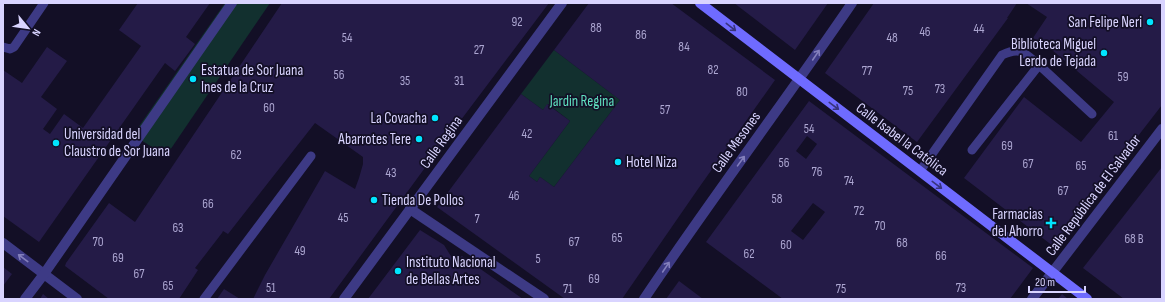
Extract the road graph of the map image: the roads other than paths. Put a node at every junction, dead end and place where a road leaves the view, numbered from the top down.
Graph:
1 (44, 3) edge
2 (232, 3) edge
3 (562, 3) edge
4 (700, 3) edge
5 (852, 3) edge
6 (3, 47) edge
7 (1039, 66) junction
8 (800, 80) junction
9 (1092, 114) dead end
10 (1162, 129) edge
11 (972, 150) dead end
12 (311, 156) dead end
13 (920, 171) junction
14 (410, 209) junction
15 (3, 243) edge
16 (1052, 273) junction
17 (44, 274) junction
18 (25, 299) edge
19 (77, 299) edge
20 (204, 299) edge
21 (344, 299) edge
22 (544, 299) edge
23 (644, 299) edge
24 (1032, 299) edge
25 (1087, 299) edge

1 - 6 lane
2 - 17 street
3 - 14 street, Calle Regina
4 -> 8 street, Calle Isabel la Católica
8 -> 5 street, Calle Mesones
7 - 9 lane
7 - 11 lane
7 - 13 lane
8 -> 13 street, Calle Isabel la Católica
23 -> 8 street, Calle Mesones
10 - 16 street, Calle República de El Salvador
12 - 20 lane
13 -> 16 street, Calle Isabel la Católica
14 - 21 street, Calle Regina
14 - 22 street
17 -> 15 street
16 - 24 street, Calle República de El Salvador
16 - 25 street, Calle Isabel la Católica
17 - 18 street
17 - 19 street

